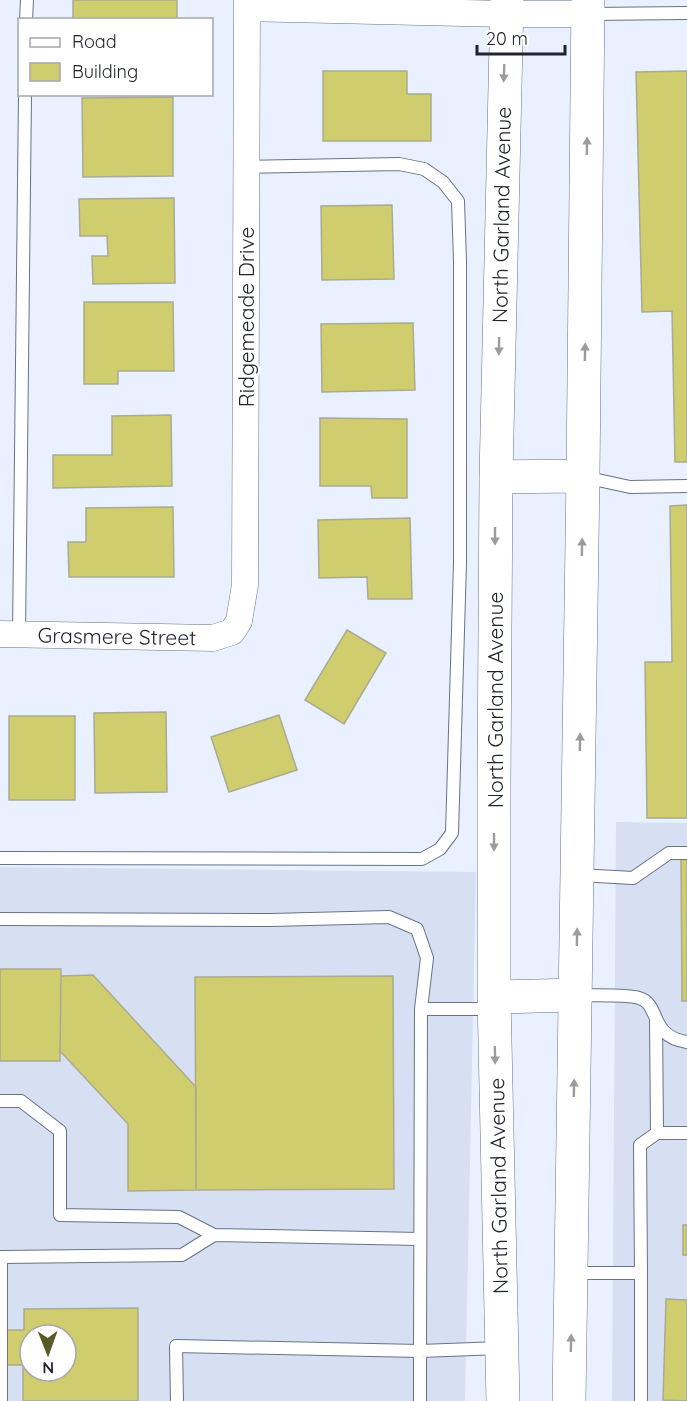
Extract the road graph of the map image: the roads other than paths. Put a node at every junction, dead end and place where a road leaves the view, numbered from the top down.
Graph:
1 (27, 0) edge
2 (247, 4) edge
3 (507, 7) edge
4 (588, 7) edge
5 (687, 13) edge
6 (26, 18) edge
7 (25, 96) edge
8 (246, 167) junction
9 (583, 476) junction
10 (496, 477) junction
11 (687, 486) edge
12 (232, 632) joint
13 (9, 635) edge
14 (687, 853) edge
15 (0, 858) edge
16 (578, 875) junction
17 (0, 919) edge
18 (576, 995) junction
19 (494, 1003) junction
20 (421, 1009) junction
21 (656, 1020) junction
22 (687, 1042) edge
23 (0, 1101) edge
24 (657, 1133) junction
25 (687, 1133) edge
26 (214, 1235) junction
27 (420, 1239) junction
28 (571, 1273) junction
29 (641, 1273) junction
30 (501, 1348) junction
31 (420, 1351) junction
32 (1, 1401) edge
33 (177, 1401) edge
34 (420, 1401) edge
35 (503, 1401) edge
36 (569, 1401) edge
37 (641, 1401) edge

1 - 6 lane
2 - 3 street
2 - 8 street, Ridgemeade Drive
3 - 4 street
3 -> 10 main road, North Garland Avenue
4 - 5 lane
9 -> 4 main road
7 - 13 lane
8 - 12 street, Ridgemeade Drive
8 - 15 lane
9 - 10 main road
9 - 11 lane
16 -> 9 main road
10 -> 19 main road, North Garland Avenue
12 - 13 street, Grasmere Street
14 - 16 lane
18 -> 16 main road
17 - 20 lane
18 - 19 main road
18 - 21 lane
28 -> 18 main road
19 - 20 lane
19 -> 30 main road, North Garland Avenue
20 - 27 lane
21 - 22 lane
21 - 24 lane
23 - 26 lane
24 - 25 lane
24 - 29 lane
26 - 27 lane
26 - 32 lane
27 - 31 lane
28 - 29 lane
36 -> 28 main road
29 - 37 lane
30 - 31 lane
30 - 35 main road, North Garland Avenue
31 - 33 lane
31 - 34 lane

